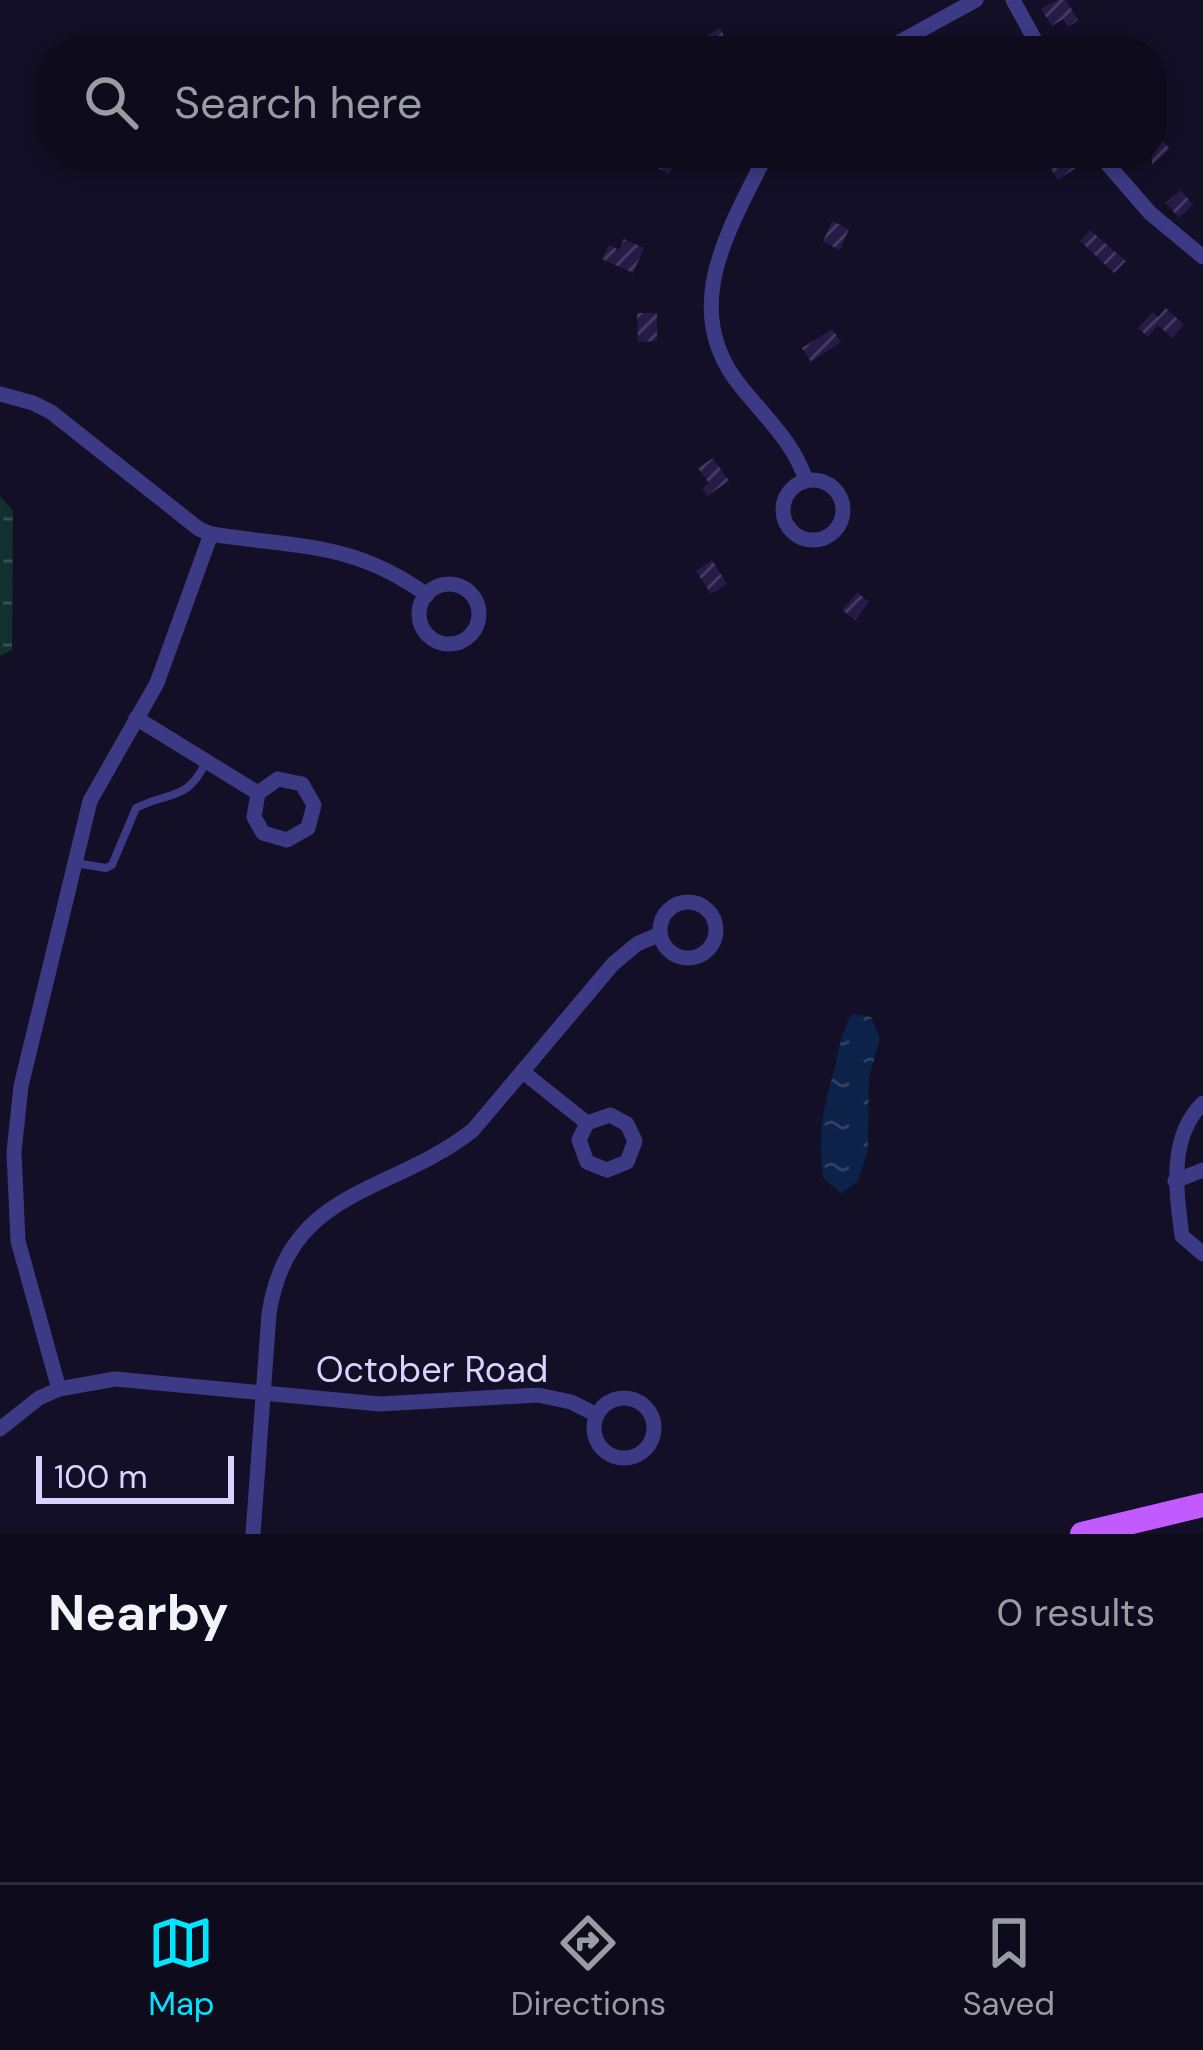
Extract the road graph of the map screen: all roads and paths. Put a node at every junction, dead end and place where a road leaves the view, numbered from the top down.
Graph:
1 (976, 0) edge
2 (1012, 0) edge
3 (910, 36) edge
4 (1032, 36) edge
5 (760, 168) edge
6 (1111, 168) edge
7 (1203, 257) edge
8 (0, 394) edge
9 (806, 480) junction
10 (211, 534) junction
11 (427, 595) dead end
12 (136, 718) junction
13 (207, 761) junction
14 (258, 793) junction
15 (74, 862) junction
16 (660, 934) dead end
17 (523, 1072) junction
18 (1203, 1102) edge
19 (587, 1123) dead end
20 (1203, 1170) edge
21 (1175, 1181) junction
22 (1203, 1254) edge
23 (59, 1388) junction
24 (263, 1394) junction
25 (596, 1415) junction
26 (0, 1429) edge
27 (1203, 1505) edge
28 (253, 1534) edge
29 (1082, 1534) edge

1 - 3 street
2 - 4 street
5 - 9 street
6 - 7 street
8 - 10 street
9 - 9 street
10 - 11 street
10 - 12 street
12 - 13 street
12 - 15 street
13 - 14 street
13 - 15 lane
14 - 14 street
15 - 23 street
16 - 17 street
17 - 19 street
17 - 24 street
18 - 21 street
20 - 21 street
21 - 22 street
23 - 24 street, October Road
23 - 26 street
24 - 25 street, October Road
24 - 28 street
25 - 25 street, October Road
27 - 29 main road

